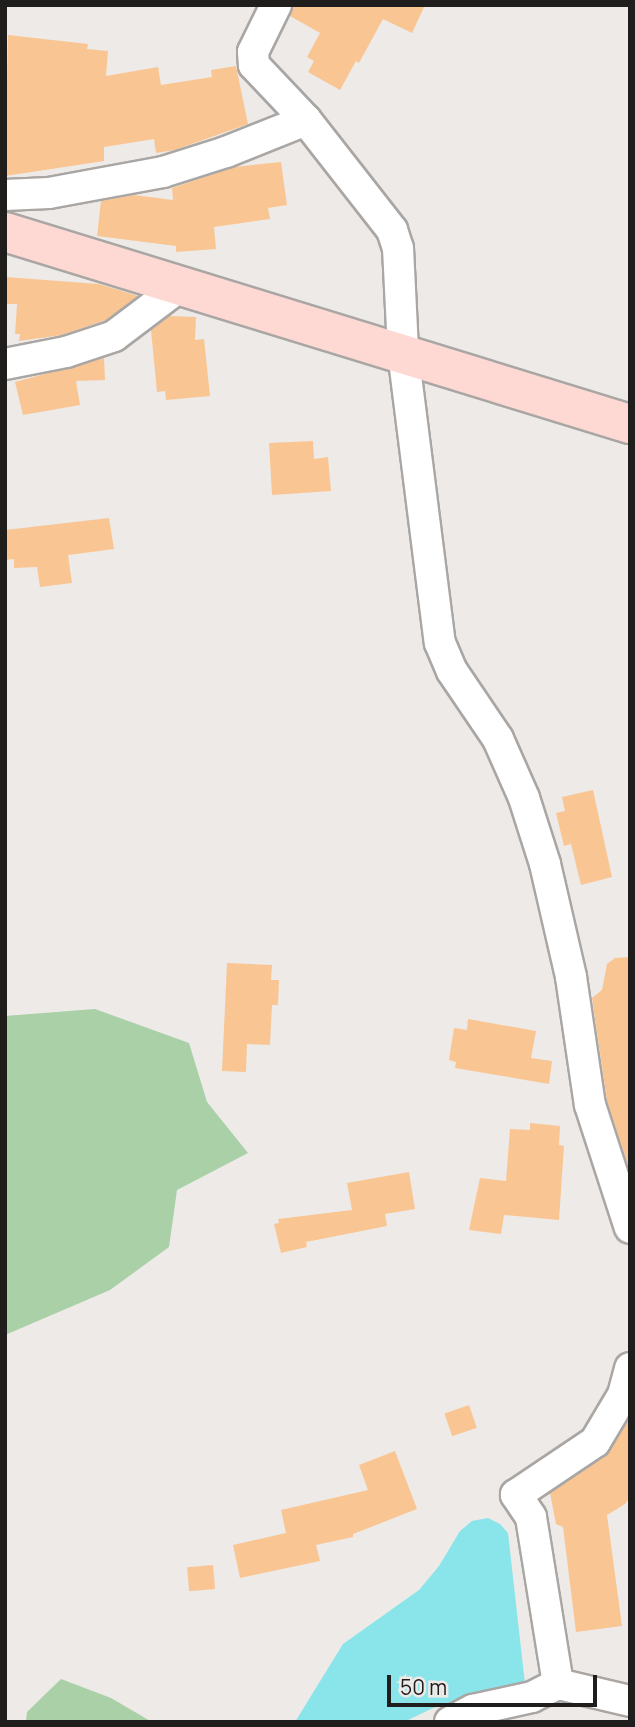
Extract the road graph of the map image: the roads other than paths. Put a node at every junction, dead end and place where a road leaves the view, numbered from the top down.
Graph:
1 (276, 5) edge
2 (306, 120) junction
3 (5, 195) edge
4 (5, 232) edge
5 (180, 286) junction
6 (403, 352) junction
7 (5, 364) edge
8 (630, 424) edge
9 (630, 1228) edge
10 (630, 1368) edge
11 (558, 1684) junction
12 (630, 1701) edge
13 (450, 1722) edge

1 - 2 street
2 - 3 street
2 - 6 street
4 - 5 street
5 - 6 street
5 - 7 street
6 - 8 street
6 - 9 street
10 - 11 street
11 - 12 street
11 - 13 street

